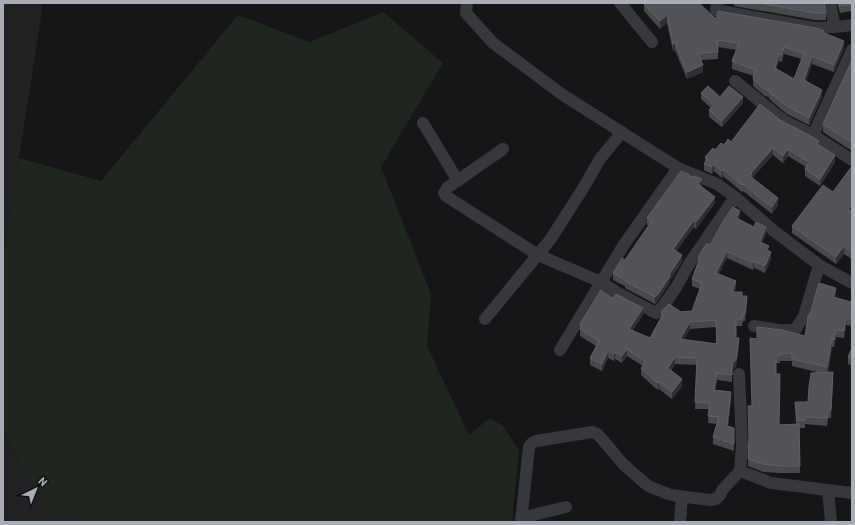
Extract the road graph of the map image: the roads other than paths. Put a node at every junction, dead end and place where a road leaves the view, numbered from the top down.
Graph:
1 (467, 3) edge
2 (620, 3) edge
3 (717, 3) edge
4 (830, 3) edge
5 (852, 25) edge
6 (835, 27) junction
7 (652, 42) dead end
8 (852, 50) edge
9 (735, 81) dead end
10 (423, 123) dead end
11 (622, 132) junction
12 (812, 135) junction
13 (503, 149) dead end
14 (852, 160) edge
15 (678, 168) junction
16 (458, 181) junction
17 (735, 197) junction
18 (538, 255) junction
19 (819, 265) junction
20 (601, 282) junction
21 (852, 283) edge
22 (485, 319) dead end
23 (754, 326) dead end
24 (560, 350) dead end
25 (739, 374) dead end
26 (740, 471) junction
27 (828, 490) junction
28 (852, 493) edge
29 (682, 496) junction
30 (566, 507) dead end
31 (521, 520) edge
32 (680, 522) edge
33 (831, 522) edge

1 - 11 street
2 - 7 street
3 - 6 street
4 - 6 street
5 - 6 street
8 - 12 street
9 - 12 street
10 - 16 street
11 - 15 street
11 - 18 street
12 - 14 street
13 - 16 street
15 - 17 street
15 - 20 street
16 - 18 street
17 - 19 street
17 - 20 street
18 - 20 street
18 - 22 street
19 - 21 street
19 - 23 street
20 - 24 street
25 - 26 street
26 - 27 street
26 - 29 street
27 - 28 street
27 - 33 street
29 - 31 street
29 - 32 street
30 - 31 street

